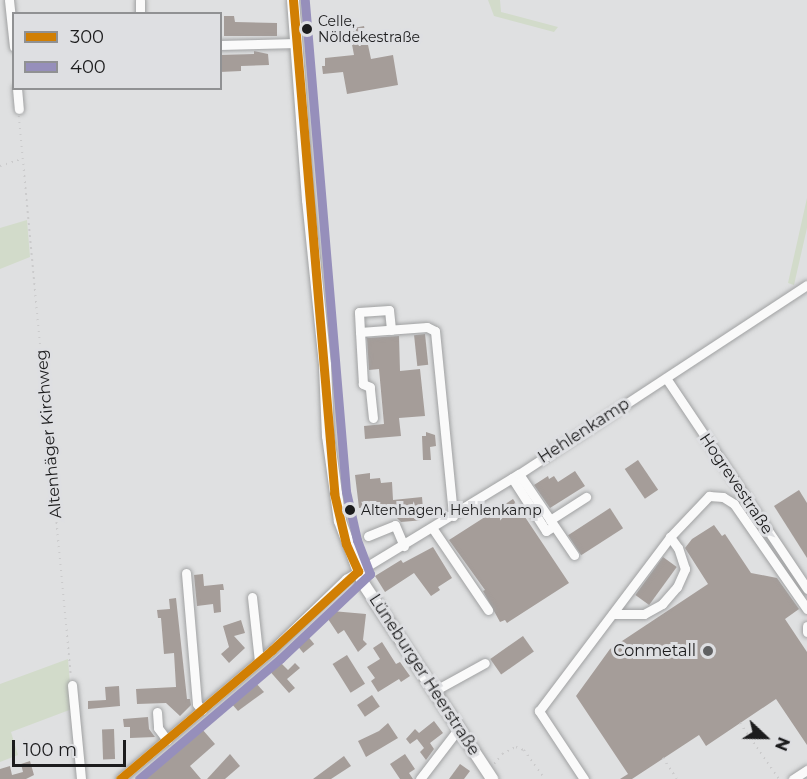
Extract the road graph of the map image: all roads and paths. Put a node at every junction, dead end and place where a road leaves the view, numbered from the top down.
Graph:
1 (9, 0) edge
2 (293, 0) edge
3 (12, 28) edge
4 (296, 43) junction
5 (222, 45) edge
6 (17, 90) edge
7 (19, 109) joint
8 (24, 159) junction
9 (0, 166) edge
10 (807, 285) edge
11 (391, 330) junction
12 (360, 332) junction
13 (666, 378) junction
14 (373, 418) dead end
15 (515, 476) junction
16 (586, 497) dead end
17 (453, 516) junction
18 (552, 523) junction
19 (433, 529) junction
20 (368, 536) dead end
21 (670, 537) junction
22 (404, 546) junction
23 (574, 555) dead end
24 (358, 571) junction
25 (186, 573) dead end
26 (807, 588) edge
27 (252, 597) dead end
28 (807, 609) edge
29 (488, 610) dead end
30 (613, 614) junction
31 (807, 626) edge
32 (807, 632) edge
33 (259, 661) junction
34 (485, 663) dead end
35 (72, 685) joint
36 (434, 691) junction
37 (202, 710) junction
38 (157, 712) dead end
39 (740, 723) dead end
40 (459, 728) junction
41 (167, 740) junction
42 (663, 758) dead end
43 (806, 774) edge
44 (490, 775) edge
45 (81, 779) edge
46 (120, 779) edge
47 (420, 779) edge
48 (545, 779) edge
49 (584, 779) edge
50 (677, 779) edge
51 (778, 779) edge
52 (793, 779) edge

1 - 3 street
2 - 4 main road, Lüneburger Heerstraße
4 - 5 street
4 - 24 main road, Lüneburger Heerstraße
6 - 7 street
7 - 8 path, Altenhäger Kirchweg
8 - 9 path
8 - 35 path, Altenhäger Kirchweg
10 - 13 street, Hehlenkamp
11 - 12 street
11 - 12 street
11 - 17 street
12 - 14 street
13 - 15 street, Hehlenkamp
13 - 26 street, Hogrevestraße
15 - 17 street, Hehlenkamp
15 - 18 street
16 - 18 street
17 - 19 street, Hehlenkamp
18 - 23 street
19 - 22 street, Hehlenkamp
19 - 29 street
20 - 22 street
21 - 28 street
21 - 30 street
21 - 30 street
22 - 24 street, Hehlenkamp
24 - 33 street, Hehlenkamp
24 - 36 main road, Lüneburger Heerstraße
25 - 37 street
27 - 33 street
30 - 49 street
31 - 32 street
33 - 37 street, Hehlenkamp
34 - 36 street
35 - 45 street
36 - 40 main road, Lüneburger Heerstraße
37 - 41 street, Hehlenkamp
38 - 41 street
39 - 51 path
40 - 44 main road, Lüneburger Heerstraße
40 - 47 street
41 - 46 street, Hehlenkamp
42 - 50 path
43 - 52 street
44 - 48 path

